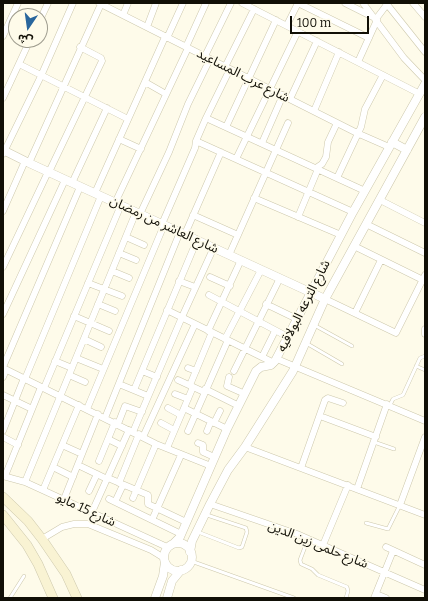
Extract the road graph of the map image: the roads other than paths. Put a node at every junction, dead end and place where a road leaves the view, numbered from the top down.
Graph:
1 (18, 3) edge
2 (73, 3) edge
3 (100, 3) edge
4 (128, 3) edge
5 (156, 3) edge
6 (183, 3) edge
7 (206, 3) edge
8 (231, 3) edge
9 (298, 3) edge
10 (345, 3) edge
11 (363, 3) edge
12 (387, 3) edge
13 (413, 3) edge
14 (244, 4) edge
15 (254, 9) junction
16 (122, 15) junction
17 (425, 17) edge
18 (376, 19) junction
19 (276, 20) junction
20 (287, 25) junction
21 (147, 27) junction
22 (298, 31) junction
23 (3, 36) edge
24 (166, 37) junction
25 (369, 38) junction
26 (317, 41) junction
27 (80, 47) junction
28 (187, 47) junction
29 (26, 48) edge
30 (339, 52) junction
31 (425, 52) edge
32 (207, 58) junction
33 (358, 62) junction
34 (19, 64) junction
35 (228, 68) junction
36 (382, 75) junction
37 (41, 76) junction
38 (249, 78) junction
39 (425, 80) edge
40 (145, 82) junction
41 (425, 84) edge
42 (63, 86) junction
43 (270, 89) junction
44 (166, 94) junction
45 (420, 94) junction
46 (283, 95) junction
47 (3, 98) edge
48 (85, 98) junction
49 (290, 99) junction
50 (107, 108) junction
51 (314, 111) junction
52 (425, 117) edge
53 (206, 118) junction
54 (128, 119) junction
55 (288, 123) dead end
56 (337, 123) junction
57 (226, 127) junction
58 (357, 133) junction
59 (247, 137) junction
60 (119, 139) junction
61 (196, 141) junction
62 (262, 143) junction
63 (390, 144) junction
64 (141, 149) junction
65 (275, 149) junction
66 (407, 150) junction
67 (4, 151) edge
68 (221, 152) junction
69 (236, 159) junction
70 (27, 162) junction
71 (317, 169) junction
72 (48, 172) junction
73 (266, 173) junction
74 (337, 178) junction
75 (69, 181) junction
76 (80, 186) junction
77 (365, 191) junction
78 (309, 193) junction
79 (98, 195) junction
80 (254, 198) junction
81 (380, 200) junction
82 (118, 204) junction
83 (3, 209) edge
84 (353, 212) junction
85 (138, 213) junction
86 (193, 215) junction
87 (298, 216) junction
88 (425, 223) edge
89 (163, 224) junction
90 (366, 224) junction
91 (182, 233) junction
92 (238, 235) junction
93 (341, 235) junction
94 (126, 238) junction
95 (197, 240) junction
96 (144, 245) dead end
97 (354, 246) junction
98 (214, 247) junction
99 (119, 253) junction
100 (425, 253) edge
101 (229, 255) junction
102 (136, 260) dead end
103 (241, 260) junction
104 (381, 260) junction
105 (3, 267) edge
106 (261, 270) junction
107 (112, 271) junction
108 (210, 277) dead end
109 (129, 278) dead end
110 (280, 278) junction
111 (424, 278) edge
112 (179, 281) junction
113 (88, 283) junction
114 (230, 286) junction
115 (195, 287) junction
116 (104, 289) junction
117 (310, 292) junction
118 (209, 295) dead end
119 (122, 296) dead end
120 (326, 300) junction
121 (222, 302) junction
122 (98, 304) junction
123 (266, 304) junction
124 (167, 310) junction
125 (116, 311) dead end
126 (240, 312) junction
127 (355, 313) junction
128 (3, 314) edge
129 (74, 316) junction
130 (182, 317) junction
131 (297, 319) junction
132 (258, 321) junction
133 (90, 323) junction
134 (195, 324) junction
135 (314, 325) junction
136 (109, 330) dead end
137 (210, 331) junction
138 (275, 331) junction
139 (288, 337) junction
140 (84, 339) junction
141 (227, 340) junction
142 (306, 343) junction
143 (352, 346) dead end
144 (101, 347) dead end
145 (244, 348) junction
146 (425, 356) edge
147 (262, 357) junction
148 (76, 358) junction
149 (55, 361) junction
150 (275, 361) junction
151 (342, 364) dead end
152 (416, 366) junction
153 (294, 367) junction
154 (4, 368) edge
155 (72, 368) junction
156 (188, 368) dead end
157 (103, 369) junction
158 (425, 370) edge
159 (142, 371) junction
160 (196, 371) junction
161 (234, 371) dead end
162 (69, 376) junction
163 (3, 377) edge
164 (157, 377) junction
165 (229, 377) dead end
166 (25, 379) junction
167 (178, 380) dead end
168 (85, 382) dead end
169 (119, 384) junction
170 (191, 386) junction
171 (42, 387) junction
172 (134, 390) junction
173 (204, 391) junction
174 (175, 394) dead end
175 (245, 394) junction
176 (3, 395) edge
177 (60, 396) junction
178 (148, 396) junction
179 (188, 399) junction
180 (15, 401) junction
181 (343, 403) dead end
182 (79, 405) junction
183 (388, 405) junction
184 (239, 406) junction
185 (168, 408) dead end
186 (184, 408) junction
187 (32, 409) junction
188 (87, 409) junction
189 (220, 411) dead end
190 (142, 412) junction
191 (195, 413) junction
192 (98, 414) junction
193 (181, 415) junction
194 (320, 416) junction
195 (105, 418) junction
196 (425, 421) edge
197 (212, 422) junction
198 (117, 423) junction
199 (161, 423) dead end
200 (227, 429) junction
201 (174, 430) junction
202 (188, 431) dead end
203 (207, 431) dead end
204 (3, 432) edge
205 (136, 433) junction
206 (3, 437) edge
207 (425, 438) edge
208 (375, 439) junction
209 (108, 440) junction
210 (198, 443) dead end
211 (18, 444) junction
212 (156, 444) junction
213 (62, 445) junction
214 (122, 446) junction
215 (245, 447) junction
216 (167, 448) junction
217 (394, 449) dead end
218 (82, 454) junction
219 (181, 455) junction
220 (214, 457) junction
221 (99, 461) dead end
222 (78, 465) junction
223 (211, 466) junction
224 (53, 467) junction
225 (302, 468) junction
226 (97, 474) junction
227 (4, 476) edge
228 (73, 477) junction
229 (108, 479) junction
230 (25, 482) junction
231 (121, 484) junction
232 (348, 485) junction
233 (357, 489) junction
234 (43, 490) junction
235 (89, 491) dead end
236 (136, 491) junction
237 (3, 497) edge
238 (133, 498) dead end
239 (64, 500) junction
240 (210, 504) junction
241 (400, 505) junction
242 (157, 508) junction
243 (92, 512) junction
244 (3, 515) edge
245 (204, 515) junction
246 (425, 515) edge
247 (152, 520) junction
248 (186, 522) junction
249 (366, 523) dead end
250 (196, 532) junction
251 (182, 534) junction
252 (42, 539) junction
253 (308, 539) junction
254 (171, 545) junction
255 (323, 545) junction
256 (386, 547) dead end
257 (393, 551) junction
258 (190, 552) junction
259 (164, 560) junction
260 (191, 561) junction
261 (425, 565) edge
262 (181, 570) junction
263 (384, 572) junction
264 (24, 576) dead end
265 (425, 590) edge
266 (375, 596) edge
267 (10, 598) edge
268 (53, 598) edge
269 (77, 598) edge
270 (155, 598) edge
271 (166, 598) edge
272 (294, 598) edge
273 (346, 598) edge
274 (386, 598) edge

1 - 23 street
2 - 37 street
3 - 16 street, شارع عرب المساعيد
3 - 27 street
4 - 16 street
5 - 21 street
6 - 24 street
7 - 28 street
8 - 32 street
9 - 20 street
9 - 25 street
10 - 18 street
11 - 18 street
12 - 18 street
12 - 31 street
13 - 17 street
14 - 15 street
15 - 19 street
15 - 35 street
16 - 21 street, شارع عرب المساعيد
18 - 25 street
18 - 39 street
19 - 20 street
19 - 38 street
20 - 22 street
21 - 24 street, شارع عرب المساعيد
22 - 26 street
22 - 43 street
24 - 28 street, شارع عرب المساعيد
24 - 40 street
25 - 33 street
26 - 30 street
26 - 49 street
27 - 42 street
27 - 48 street
28 - 32 street, شارع عرب المساعيد
28 - 44 street
29 - 34 street
30 - 33 street
30 - 51 street
32 - 35 street, شارع عرب المساعيد
32 - 85 street
33 - 36 street
34 - 37 street
34 - 47 street
35 - 38 street, شارع عرب المساعيد
35 - 53 street
36 - 45 street
36 - 58 street
37 - 42 street
37 - 67 street
38 - 43 street, شارع عرب المساعيد
38 - 57 street
40 - 44 street
40 - 54 street
41 - 45 street, شارع الترعه البولاقيه
42 - 48 street
42 - 70 street
43 - 46 street, شارع عرب المساعيد
43 - 59 street
44 - 64 street
45 - 63 street, شارع الترعه البولاقيه
46 - 49 street, شارع عرب المساعيد
46 - 62 street
48 - 50 street
48 - 72 street
49 - 51 street, شارع عرب المساعيد
50 - 54 street
50 - 75 street
51 - 56 street, شارع عرب المساعيد
52 - 66 street, شارع الترعه البولاقيه
53 - 57 street
53 - 61 street
54 - 60 street
55 - 65 street
56 - 58 street, شارع عرب المساعيد
56 - 71 street
57 - 59 street
58 - 63 street, شارع عرب المساعيد
58 - 74 street
59 - 62 street
59 - 69 street
60 - 64 street
60 - 79 street
61 - 68 street
61 - 89 street
62 - 65 street
63 - 66 street
63 - 77 street, شارع الترعه البولاقيه
64 - 82 street
65 - 71 street
65 - 73 street
66 - 81 street, شارع الترعه البولاقيه
67 - 70 street, شارع العاشر من رمضان
68 - 69 street
68 - 86 street
69 - 73 street
70 - 72 street, شارع العاشر من رمضان
70 - 83 street
71 - 74 street
71 - 78 street
72 - 75 street, شارع العاشر من رمضان
72 - 105 street
73 - 78 street
73 - 80 street
74 - 77 street
75 - 76 street, شارع العاشر من رمضان
75 - 128 street
76 - 79 street, شارع العاشر من رمضان
76 - 154 street
77 - 84 street, شارع الترعه البولاقيه
78 - 84 street
78 - 87 street
79 - 82 street, شارع العاشر من رمضان
79 - 166 street
80 - 87 street
80 - 92 street
81 - 88 street
81 - 90 street, شارع الترعه البولاقيه
82 - 85 street, شارع العاشر من رمضان
82 - 113 street
84 - 93 street, شارع الترعه البولاقيه
85 - 89 street, شارع العاشر من رمضان
85 - 94 street
86 - 91 street
86 - 92 street
87 - 93 street
89 - 91 street, شارع العاشر من رمضان
89 - 157 street
90 - 97 street, شارع الترعه البولاقيه
90 - 100 street
91 - 95 street, شارع العاشر من رمضان
91 - 169 street
92 - 101 street
93 - 117 street, شارع الترعه البولاقيه
94 - 96 street
94 - 99 street
95 - 98 street, شارع العاشر من رمضان
95 - 112 street
97 - 104 street
97 - 120 street, شارع الترعه البولاقيه
98 - 101 street, شارع العاشر من رمضان
98 - 115 street
99 - 102 street
99 - 107 street
101 - 103 street, شارع العاشر من رمضان
103 - 106 street, شارع العاشر من رمضان
103 - 114 street
104 - 111 street
104 - 127 street
106 - 110 street, شارع العاشر من رمضان
106 - 126 street
107 - 109 street
107 - 116 street
108 - 114 street
110 - 117 street, شارع العاشر من رمضان
110 - 123 street
111 - 127 street
112 - 115 street
112 - 124 street
113 - 116 street
113 - 129 street
114 - 121 street
115 - 130 street
116 - 119 street
116 - 122 street
117 - 120 street, شارع العاشر من رمضان
117 - 131 street, شارع الترعه البولاقيه
118 - 121 street
120 - 127 street
120 - 135 street, شارع الترعه البولاقيه
121 - 126 street
121 - 137 street
122 - 125 street
122 - 133 street
123 - 131 street
123 - 132 street
124 - 130 street
124 - 159 street
126 - 132 street
126 - 141 street
129 - 133 street
129 - 149 street
130 - 134 street
130 - 164 street
131 - 139 street, شارع الترعه البولاقيه
132 - 138 street
132 - 145 street
133 - 136 street
133 - 140 street
134 - 137 street
134 - 205 street
135 - 142 street, شارع الترعه البولاقيه
135 - 143 lane
137 - 141 street
137 - 160 street
138 - 139 street
138 - 147 street
139 - 150 street, شارع الترعه البولاقيه
140 - 144 street
140 - 148 street
141 - 145 street
141 - 173 street
142 - 151 lane
142 - 153 street, شارع الترعه البولاقيه
145 - 147 street
145 - 161 street
146 - 152 lane
147 - 150 street
148 - 155 street
148 - 157 street
149 - 155 street
149 - 171 street
150 - 153 street
150 - 175 street, شارع الترعه البولاقيه
152 - 158 lane
152 - 183 lane
153 - 183 street
153 - 215 street, شارع الترعه البولاقيه
154 - 163 street
154 - 166 street
155 - 162 street
156 - 160 street
157 - 188 street
159 - 164 street
159 - 172 street
160 - 170 street
162 - 168 street
162 - 177 street
164 - 178 street
165 - 175 street
166 - 171 street
166 - 180 street
167 - 170 street
169 - 172 street
169 - 195 street
170 - 173 street
170 - 179 street
171 - 177 street
171 - 187 street
172 - 178 street
173 - 184 street
173 - 191 street
174 - 179 street
175 - 184 street, شارع الترعه البولاقيه
176 - 180 street
177 - 182 street
177 - 230 street
178 - 190 street
179 - 186 street
180 - 187 street
180 - 204 street
181 - 194 street
182 - 188 street
182 - 213 street
183 - 196 street
183 - 208 street
184 - 200 street, شارع الترعه البولاقيه
185 - 193 street
186 - 191 street
186 - 193 street
187 - 211 street
188 - 192 street
189 - 197 street
190 - 198 street
190 - 205 street
191 - 197 street
191 - 202 street
192 - 195 street
192 - 218 street
193 - 201 street
194 - 208 street
194 - 225 street
195 - 198 street
197 - 200 street
197 - 203 street
198 - 205 street
198 - 209 street
199 - 201 street
200 - 220 street, شارع الترعه البولاقيه
201 - 216 street
205 - 212 street
205 - 214 street
205 - 231 street
206 - 211 street
207 - 241 street
208 - 217 lane
208 - 233 street
209 - 214 street
209 - 221 street
210 - 220 street
211 - 227 street
212 - 216 street
212 - 236 street
213 - 218 street
213 - 224 street
214 - 229 street
215 - 225 street
215 - 240 street, شارع الترعه البولاقيه
216 - 219 street
218 - 222 street
219 - 223 street
219 - 242 street
220 - 223 street, شارع الترعه البولاقيه
222 - 226 street
222 - 228 street
223 - 248 street, شارع الترعه البولاقيه
224 - 228 street
224 - 234 street
225 - 232 street
226 - 229 street
226 - 235 street
227 - 230 street, شارع 15 مايو
228 - 239 street
229 - 231 street
229 - 243 street
230 - 234 street, شارع 15 مايو
231 - 236 street
231 - 247 street
232 - 233 street
232 - 255 street
233 - 241 street
234 - 239 street, شارع 15 مايو
236 - 238 street
236 - 242 street
237 - 252 main road
239 - 243 street, شارع 15 مايو
240 - 245 street, شارع الترعه البولاقيه
240 - 253 street, شارع حلمى زين الدين
241 - 246 street
241 - 249 lane
242 - 247 street
242 - 248 street
243 - 254 street, شارع 15 مايو
244 - 268 main road
245 - 250 street, شارع الترعه البولاقيه
245 - 250 lane
247 - 251 street
248 - 251 street, شارع الترعه البولاقيه
250 - 258 street, شارع الترعه البولاقيه
251 - 254 street, شارع الترعه البولاقيه
252 - 259 street, شارع 15 مايو
252 - 269 main road
253 - 255 street, شارع حلمى زين الدين
253 - 273 lane
254 - 258 street
254 - 259 street
255 - 263 street, شارع حلمى زين الدين
256 - 257 street
257 - 261 street
257 - 263 street
258 - 260 street
259 - 262 street
259 - 270 street
260 - 262 street
260 - 272 lane
262 - 271 street
263 - 265 street, شارع حلمى زين الدين
263 - 266 street
264 - 267 lane
266 - 274 street

